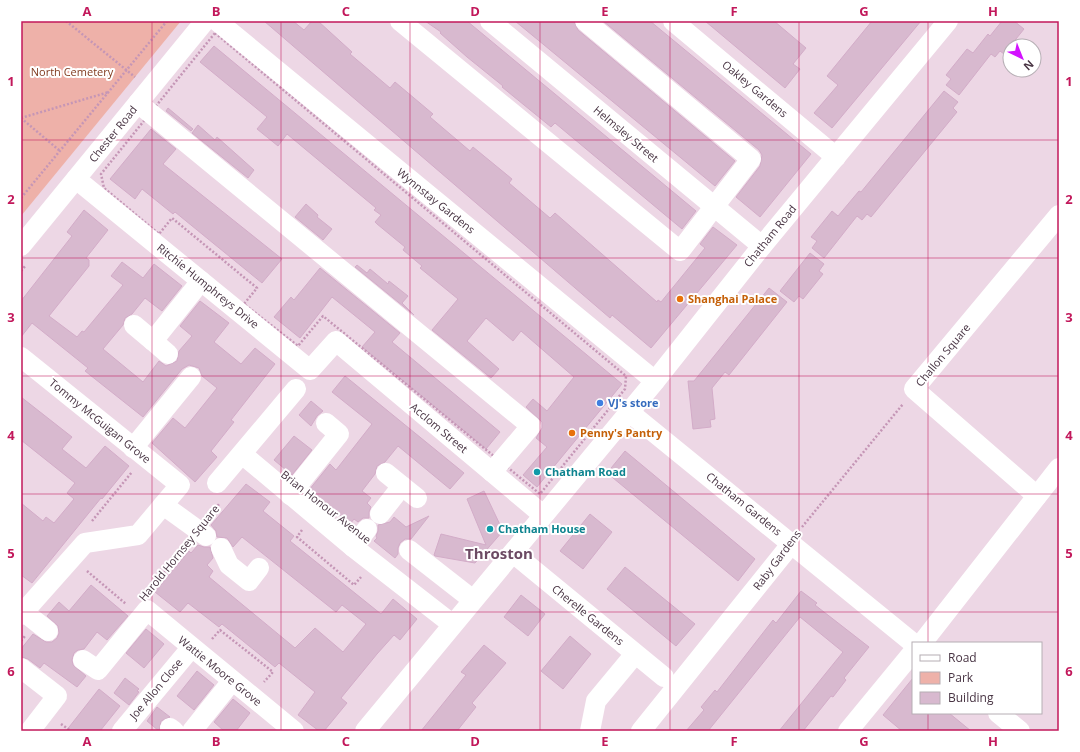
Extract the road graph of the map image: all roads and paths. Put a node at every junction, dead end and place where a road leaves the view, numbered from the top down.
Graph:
1 (66, 21) edge
2 (167, 21) edge
3 (205, 21) edge
4 (217, 21) edge
5 (400, 21) edge
6 (490, 21) edge
7 (585, 21) edge
8 (673, 21) edge
9 (948, 21) edge
10 (126, 70) junction
11 (135, 77) dead end
12 (109, 92) junction
13 (138, 103) junction
14 (60, 151) junction
15 (836, 157) junction
16 (101, 174) dead end
17 (76, 179) junction
18 (21, 198) edge
19 (714, 207) junction
20 (1059, 215) edge
21 (21, 246) edge
22 (762, 246) junction
23 (201, 281) junction
24 (134, 325) dead end
25 (336, 341) joint
26 (356, 344) dead end
27 (21, 357) edge
28 (191, 377) dead end
29 (655, 381) junction
30 (296, 389) dead end
31 (914, 389) junction
32 (629, 412) junction
33 (338, 433) dead end
34 (242, 454) junction
35 (135, 457) junction
36 (1059, 468) edge
37 (492, 472) junction
38 (386, 473) dead end
39 (219, 492) joint
40 (290, 494) junction
41 (1037, 496) junction
42 (163, 505) junction
43 (380, 514) dead end
44 (543, 515) junction
45 (89, 524) dead end
46 (367, 530) dead end
47 (208, 538) junction
48 (792, 543) junction
49 (353, 547) junction
50 (409, 550) dead end
51 (513, 553) junction
52 (81, 567) dead end
53 (248, 581) dead end
54 (473, 600) junction
55 (142, 604) junction
56 (24, 607) edge
57 (452, 624) junction
58 (48, 631) dead end
59 (912, 642) edge
60 (923, 642) edge
61 (191, 648) junction
62 (912, 653) edge
63 (635, 654) junction
64 (21, 668) edge
65 (99, 668) dead end
66 (664, 677) dead end
67 (232, 681) junction
68 (999, 714) edge
69 (56, 720) dead end
70 (30, 731) edge
71 (70, 731) edge
72 (122, 731) edge
73 (192, 731) edge
74 (294, 731) edge
75 (365, 731) edge
76 (590, 731) edge
77 (640, 731) edge
78 (848, 731) edge
79 (1020, 731) edge

1 - 10 path
2 - 10 path
3 - 13 street, Chester Road
4 - 29 street, Wynnstay Gardens
5 - 19 street
6 - 19 street, Helmsley Street
7 - 19 street
8 - 15 street, Oakley Gardens
9 - 15 street, Chatham Road
10 - 11 path
10 - 12 path
12 - 14 path
12 - 14 path
13 - 17 street, Chester Road
13 - 37 street
14 - 18 path
15 - 22 street, Chatham Road
16 - 26 path, Ritchie Humphreys Drive
17 - 21 street, Chester Road
17 - 23 street, Ritchie Humphreys Drive
19 - 22 street, Helmsley Street
20 - 31 street, Challon Square
22 - 29 street, Chatham Road
23 - 24 street
23 - 25 street, Ritchie Humphreys Drive
25 - 37 street, Acclom Street
27 - 35 street, Tommy McGuigan Grove
28 - 35 street
29 - 32 street, Chatham Road
30 - 34 street
31 - 41 street, Challon Square
31 - 48 path, Raby Gardens
32 - 44 street, Chatham Road
32 - 48 street, Chatham Gardens
33 - 40 street
34 - 39 street
34 - 40 street, Brian Honour Avenue
35 - 42 street, Tommy McGuigan Grove
35 - 45 path
36 - 41 street
37 - 44 street, Acclom Street
38 - 43 street
39 - 47 path, Harold Hornsey Square
40 - 49 street, Brian Honour Avenue
41 - 60 street
42 - 47 street
42 - 56 street
44 - 51 street, Chatham Road
46 - 49 street
47 - 53 street
47 - 55 path, Harold Hornsey Square
48 - 59 street, Chatham Gardens
48 - 77 street, Raby Gardens
49 - 57 street, Brian Honour Avenue
50 - 54 street
51 - 54 street, Chatham Road
51 - 63 street, Cherelle Gardens
52 - 55 path, Harold Hornsey Square
54 - 57 street, Chatham Road
55 - 61 street, Wattie Moore Grove
55 - 65 street
56 - 58 street
57 - 75 street, Chatham Road
61 - 67 street, Wattie Moore Grove
61 - 72 street, Joe Allon Close
62 - 78 street
63 - 66 street, Cherelle Gardens
63 - 76 street
64 - 70 street
67 - 73 street
67 - 74 street, Wattie Moore Grove
68 - 79 street
69 - 71 path

